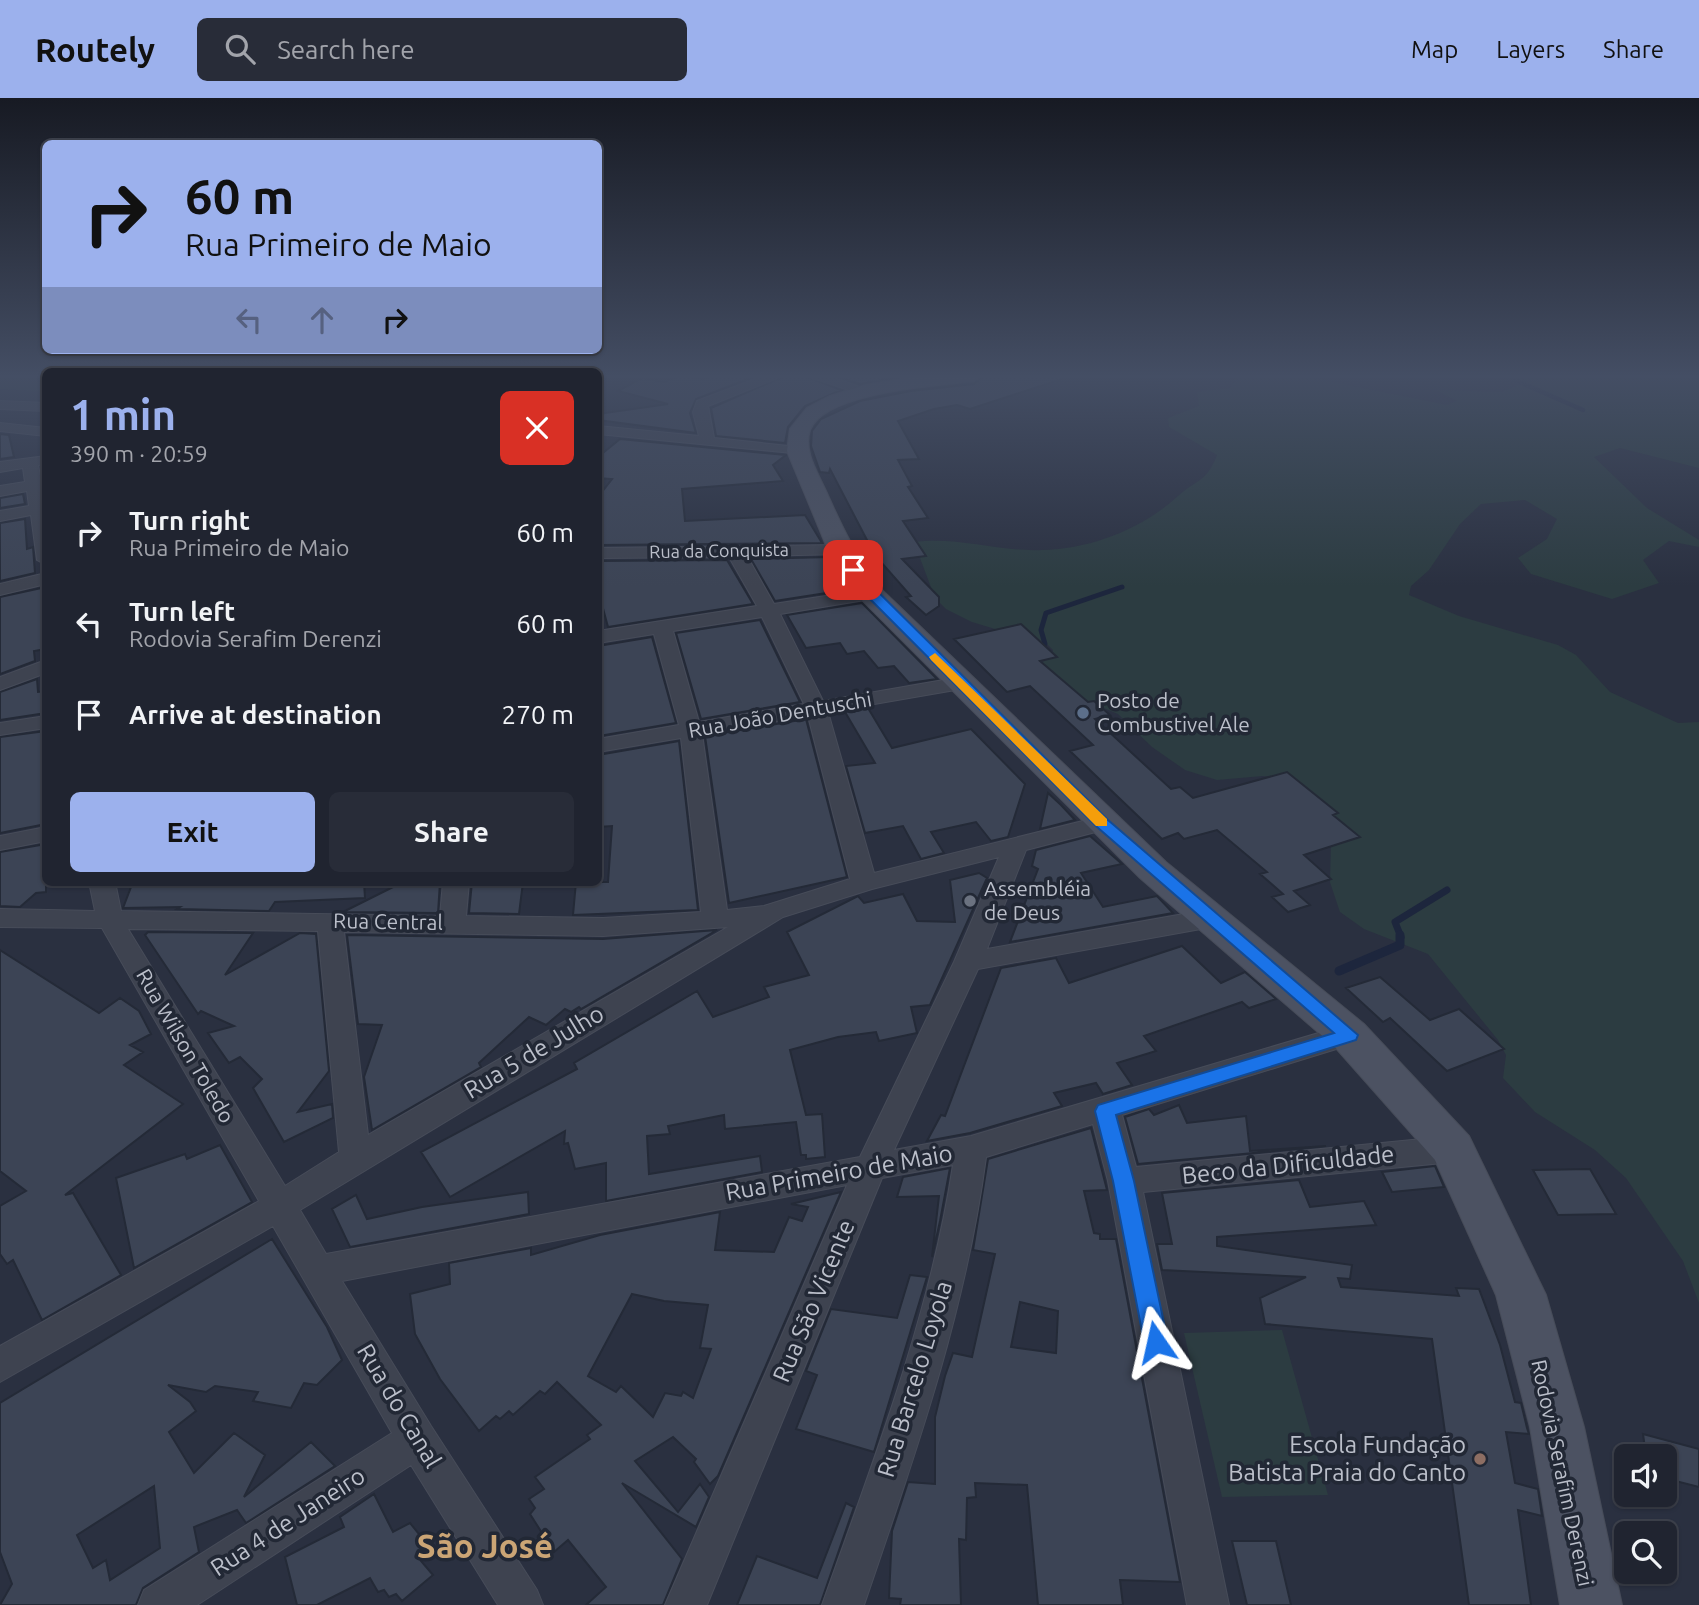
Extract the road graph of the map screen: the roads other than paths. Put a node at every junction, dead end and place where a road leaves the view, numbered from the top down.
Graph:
1 (741, 445) edge
2 (797, 445) edge
3 (798, 451) junction
4 (38, 461) edge
5 (0, 467) edge
6 (0, 491) edge
7 (39, 502) edge
8 (0, 516) edge
9 (42, 527) edge
10 (840, 550) junction
11 (735, 551) junction
12 (602, 552) edge
13 (42, 579) edge
14 (0, 590) edge
15 (871, 594) junction
16 (768, 611) junction
17 (662, 627) junction
18 (602, 636) edge
19 (42, 668) edge
20 (961, 683) junction
21 (0, 684) edge
22 (817, 710) junction
23 (42, 723) edge
24 (0, 729) edge
25 (691, 730) junction
26 (602, 745) edge
27 (1103, 823) junction
28 (42, 835) edge
29 (0, 843) edge
30 (1016, 845) junction
31 (864, 883) junction
32 (103, 886) edge
33 (456, 886) edge
34 (774, 911) junction
35 (0, 918) edge
36 (109, 918) junction
37 (1212, 918) junction
38 (716, 920) junction
39 (330, 921) junction
40 (452, 922) junction
41 (968, 962) junction
42 (1349, 1035) junction
43 (1105, 1111) junction
44 (971, 1149) junction
45 (1453, 1149) junction
46 (355, 1158) junction
47 (871, 1166) junction
48 (1124, 1181) junction
49 (279, 1206) junction
50 (319, 1270) junction
51 (0, 1365) edge
52 (417, 1439) junction
53 (159, 1605) edge
54 (522, 1605) edge
55 (686, 1605) edge
56 (843, 1605) edge
57 (1208, 1605) edge
58 (1591, 1605) edge

1 - 3 street
2 - 3 main road
3 - 10 main road, Rodovia Serafim Derenzi
4 - 5 street
4 - 7 street
6 - 7 street
7 - 8 street
7 - 9 street
10 - 11 street, Rua da Conquista
10 - 15 main road, Rodovia Serafim Derenzi
11 - 12 street, Rua da Conquista
11 - 16 street
13 - 14 street
15 - 16 street
15 - 20 main road, Rodovia Serafim Derenzi
16 - 17 street
16 - 22 street
17 - 18 street
17 - 25 street
19 - 21 street
20 - 22 street, Rua João Dentuschi
20 - 27 main road, Rodovia Serafim Derenzi
22 - 25 street, Rua João Dentuschi
22 - 31 street
23 - 24 street
25 - 26 street, Rua João Dentuschi
25 - 38 street
27 - 30 street, Rua 5 de Julho
27 - 37 main road, Rodovia Serafim Derenzi
28 - 29 street
30 - 31 street, Rua 5 de Julho
30 - 41 street, Rua São Vicente
31 - 34 street, Rua 5 de Julho
32 - 36 street, Rua Wilson Toledo
33 - 40 street
34 - 38 street, Rua Central
34 - 46 street, Rua 5 de Julho
35 - 36 street, Rua Central
36 - 39 street, Rua Central
36 - 49 street, Rua Wilson Toledo
37 - 41 street
37 - 42 main road, Rodovia Serafim Derenzi
38 - 40 street, Rua Central
39 - 40 street, Rua Central
39 - 46 street
41 - 47 street, Rua São Vicente
42 - 43 street, Rua Primeiro de Maio
42 - 45 main road, Rodovia Serafim Derenzi
43 - 44 street, Rua Primeiro de Maio
43 - 48 street
44 - 47 street, Rua Primeiro de Maio
44 - 56 street, Rua Barcelo Loyola
45 - 48 street, Beco da Dificuldade
45 - 58 main road, Rodovia Serafim Derenzi
46 - 49 street, Rua 5 de Julho
47 - 50 street, Rua Primeiro de Maio
47 - 55 street, Rua São Vicente
48 - 57 street
49 - 50 street, Rua do Canal
49 - 51 street, Rua 5 de Julho
50 - 52 street, Rua do Canal
52 - 53 street, Rua 4 de Janeiro
52 - 54 street, Rua do Canal

